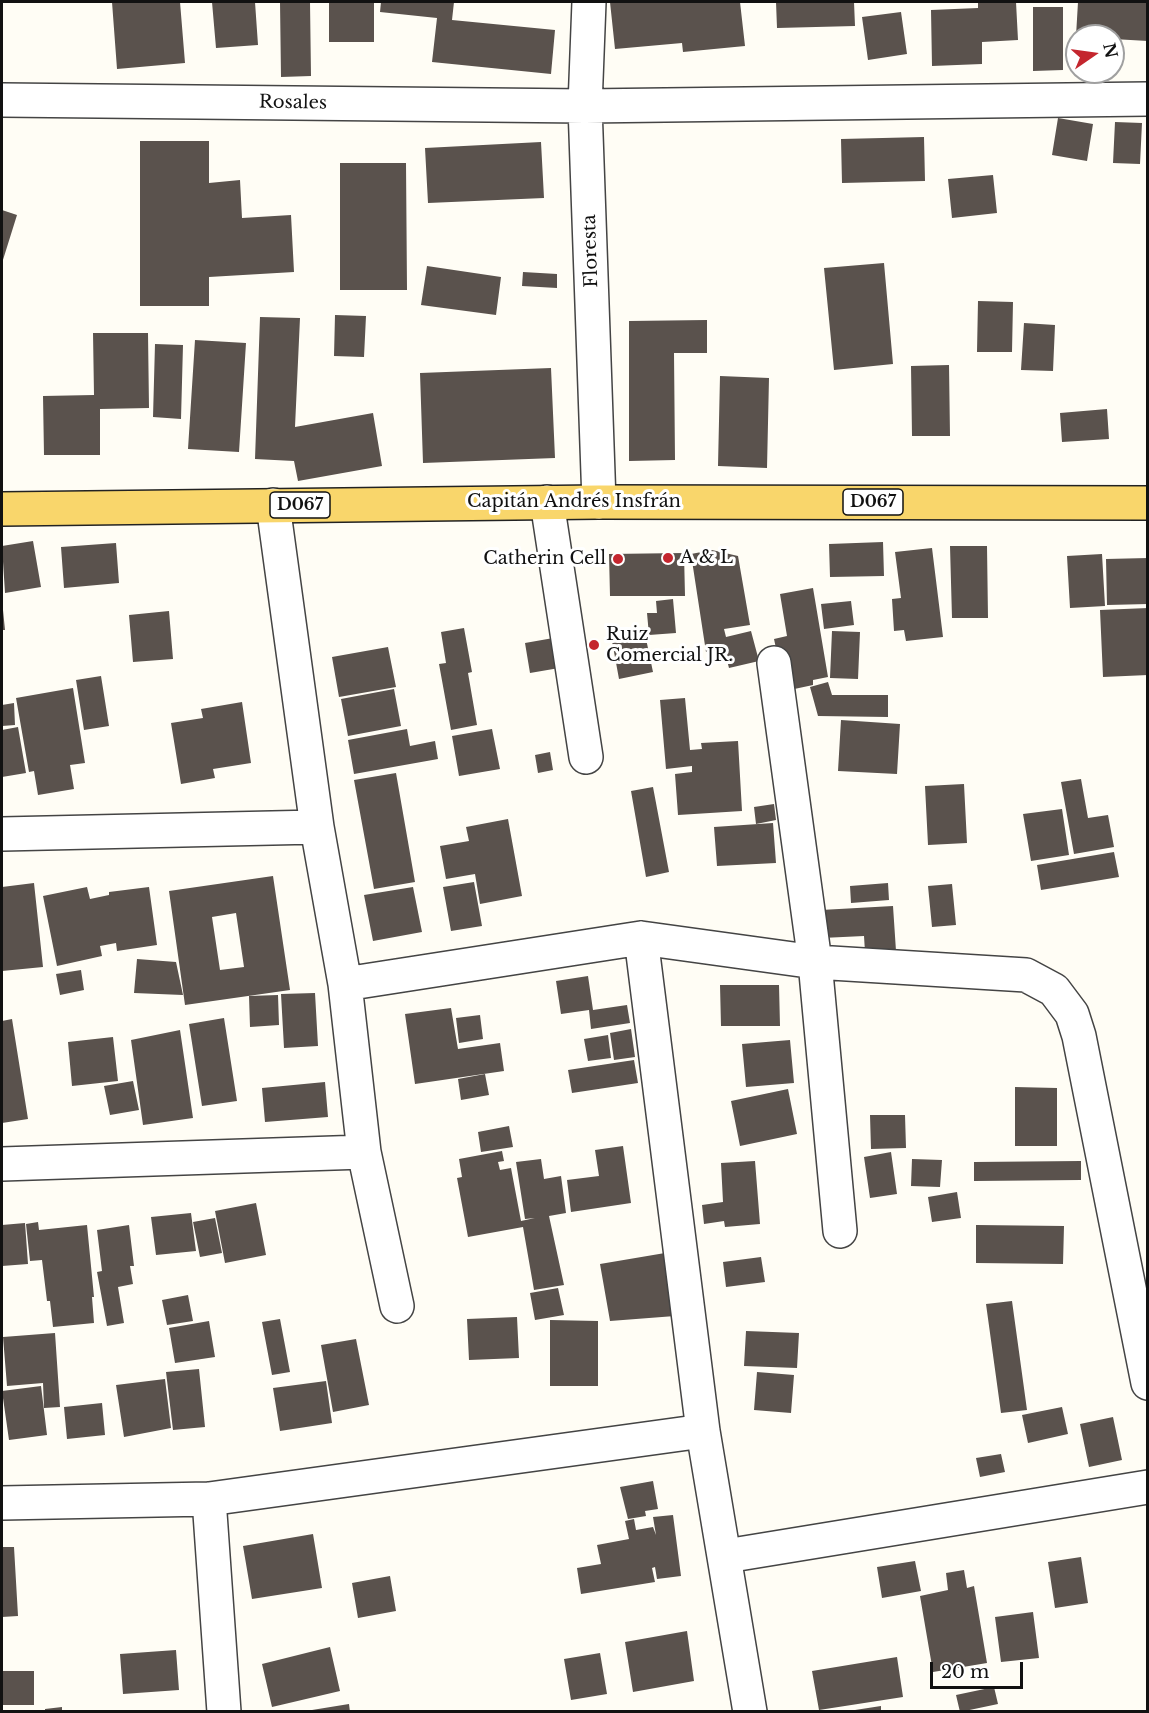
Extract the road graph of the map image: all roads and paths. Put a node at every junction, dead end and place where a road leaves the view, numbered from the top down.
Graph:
1 (589, 2) edge
2 (1148, 99) edge
3 (2, 100) edge
4 (585, 106) junction
5 (547, 502) junction
6 (599, 502) junction
7 (1148, 503) edge
8 (273, 505) junction
9 (2, 509) edge
10 (774, 663) dead end
11 (586, 757) dead end
12 (317, 827) junction
13 (2, 834) edge
14 (641, 938) junction
15 (815, 962) junction
16 (345, 984) junction
17 (364, 1152) junction
18 (2, 1164) edge
19 (840, 1231) dead end
20 (397, 1306) dead end
21 (1148, 1383) edge
22 (703, 1431) junction
23 (1148, 1487) edge
24 (209, 1499) junction
25 (2, 1503) edge
26 (726, 1556) junction
27 (224, 1712) edge
28 (750, 1712) edge

1 - 4 street, Floresta
2 - 4 street, Rosales
3 - 4 street, Rosales
4 - 6 street, Floresta
5 - 6 main road, Capitán Andrés Insfrán / D067
5 - 8 main road, Capitán Andrés Insfrán / D067
5 - 11 street
6 - 7 main road, Capitán Andrés Insfrán / D067
8 - 9 main road, Capitán Andrés Insfrán / D067
8 - 12 street
10 - 15 street
12 - 13 street
12 - 16 street
14 - 15 street
14 - 16 street
14 - 22 street
15 - 19 street
15 - 21 street
16 - 17 street
17 - 18 street
17 - 20 street
22 - 24 street
22 - 26 street
23 - 26 street
24 - 25 street
24 - 27 street
26 - 28 street

